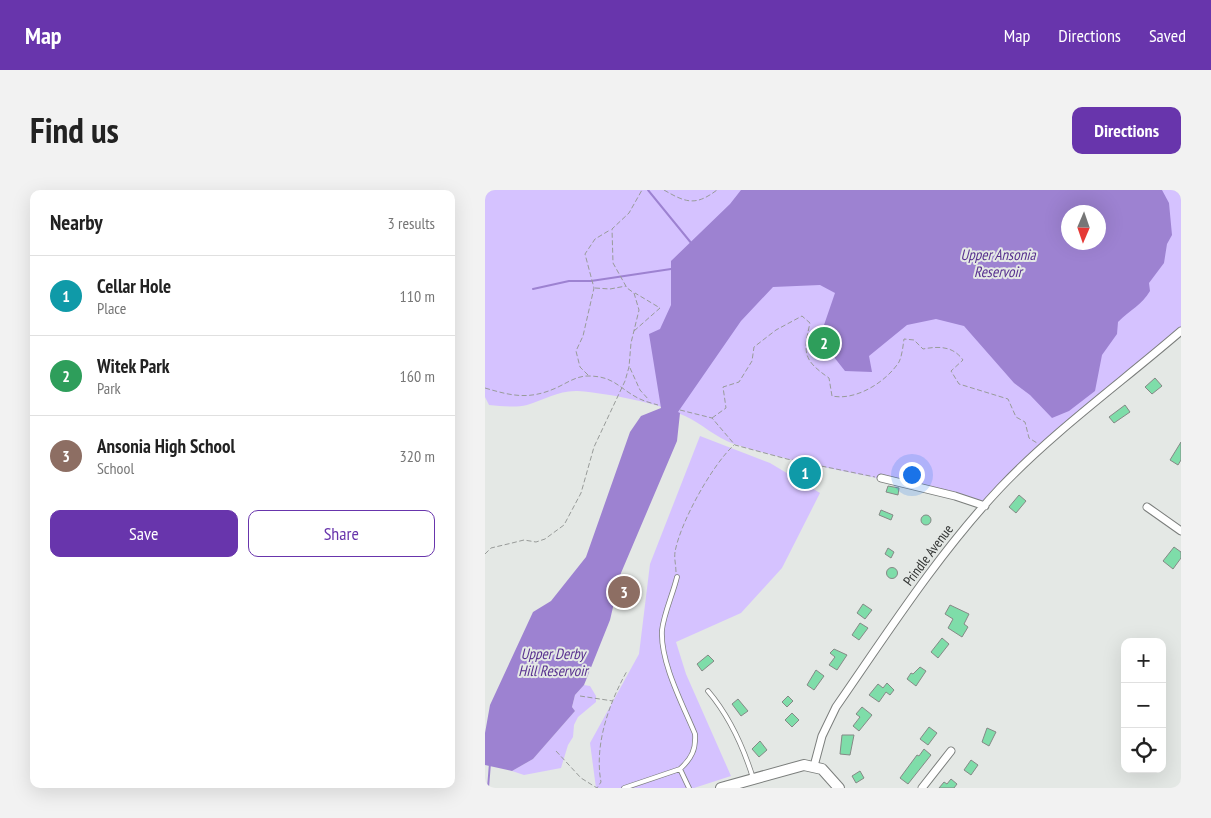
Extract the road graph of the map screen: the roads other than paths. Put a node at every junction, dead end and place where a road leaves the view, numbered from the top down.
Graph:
1 (1181, 331) edge
2 (881, 478) road end
3 (985, 506) junction
4 (1147, 507) dead end
5 (1181, 531) edge
6 (677, 577) road end
7 (708, 691) dead end
8 (951, 751) dead end
9 (814, 766) junction
10 (681, 769) junction
11 (753, 778) junction
12 (624, 788) edge
13 (689, 788) edge
14 (721, 788) edge
15 (839, 788) edge
16 (922, 788) edge

1 - 3 street, Prindle Avenue
2 - 3 street
3 - 9 street, Prindle Avenue
4 - 5 street
6 - 10 lane
7 - 11 lane
8 - 16 street
9 - 11 main road
9 - 15 main road
10 - 12 lane
10 - 13 lane
11 - 14 main road

